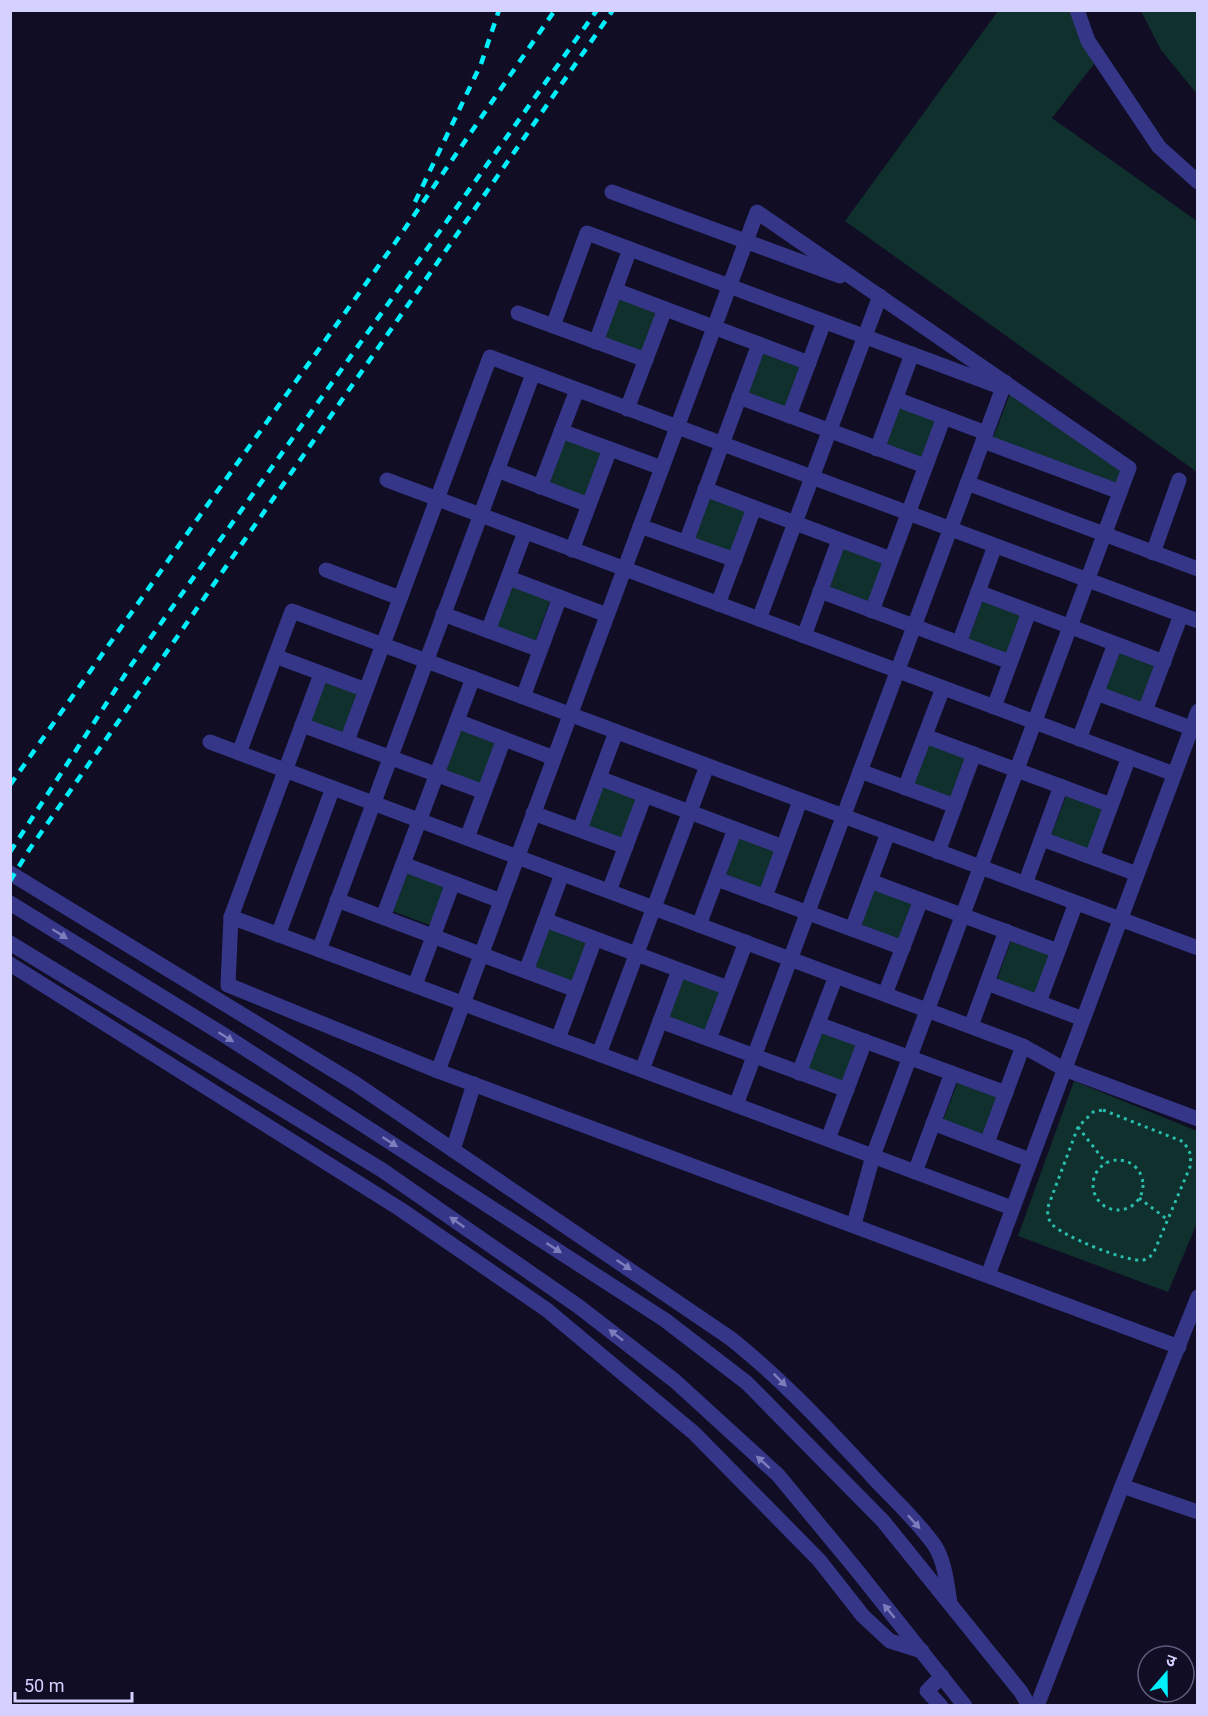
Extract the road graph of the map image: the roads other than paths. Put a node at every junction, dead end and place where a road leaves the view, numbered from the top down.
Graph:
1 (1077, 10) edge
2 (1197, 182) edge
3 (612, 192) dead end
4 (746, 242) junction
5 (630, 249) junction
6 (862, 284) junction
7 (729, 287) junction
8 (615, 290) junction
9 (880, 296) junction
10 (665, 309) junction
11 (518, 313) dead end
12 (824, 322) junction
13 (553, 326) junction
14 (714, 328) junction
15 (865, 337) junction
16 (596, 342) junction
17 (759, 344) junction
18 (912, 354) junction
19 (646, 360) junction
20 (809, 363) junction
21 (533, 374) junction
22 (1004, 385) junction
23 (577, 390) junction
24 (740, 398) junction
25 (896, 399) junction
26 (627, 409) junction
27 (789, 416) junction
28 (944, 417) junction
29 (677, 428) junction
30 (561, 431) junction
31 (830, 431) junction
32 (984, 437) junction
33 (722, 444) junction
34 (610, 449) junction
35 (877, 449) junction
36 (925, 466) junction
37 (662, 468) junction
38 (497, 471) junction
39 (812, 478) junction
40 (387, 480) dead end
41 (1179, 480) dead end
42 (967, 483) junction
43 (540, 487) junction
44 (705, 489) junction
45 (1120, 492) junction
46 (437, 499) junction
47 (589, 505) junction
48 (754, 508) junction
49 (908, 513) junction
50 (480, 515) junction
51 (795, 523) junction
52 (640, 526) junction
53 (950, 529) junction
54 (525, 532) junction
55 (1104, 534) junction
56 (839, 540) junction
57 (686, 542) junction
58 (995, 546) junction
59 (572, 550) junction
60 (1153, 552) junction
61 (891, 559) junction
62 (735, 560) junction
63 (624, 569) junction
64 (1197, 569) edge
65 (326, 570) dead end
66 (509, 578) junction
67 (1087, 580) junction
68 (820, 591) junction
69 (978, 592) junction
70 (560, 597) junction
71 (400, 598) junction
72 (718, 604) junction
73 (872, 611) junction
74 (1029, 612) junction
75 (443, 614) junction
76 (607, 615) junction
77 (1181, 615) junction
78 (759, 620) junction
79 (1197, 621) edge
80 (914, 626) junction
81 (1070, 627) junction
82 (489, 631) junction
83 (804, 636) junction
84 (959, 643) junction
85 (1115, 644) junction
86 (382, 645) junction
87 (540, 650) junction
88 (275, 656) junction
89 (426, 661) junction
90 (1011, 662) junction
91 (1164, 662) junction
92 (897, 671) junction
93 (321, 674) junction
94 (473, 678) junction
95 (943, 688) junction
96 (366, 690) junction
97 (1096, 693) junction
98 (522, 697) junction
99 (994, 707) junction
100 (1145, 711) junction
101 (1197, 711) edge
102 (570, 715) junction
103 (457, 721) junction
104 (1034, 722) junction
105 (302, 725) junction
106 (1191, 728) junction
107 (616, 732) junction
108 (925, 736) junction
109 (504, 739) junction
110 (1079, 739) junction
111 (347, 741) junction
112 (210, 742) dead end
113 (239, 753) junction
114 (974, 754) junction
115 (390, 757) junction
116 (1129, 757) junction
117 (554, 758) junction
118 (706, 766) junction
119 (1016, 770) junction
120 (285, 771) junction
121 (860, 771) junction
122 (1174, 774) junction
123 (437, 775) junction
124 (599, 778) junction
125 (1061, 786) junction
126 (333, 788) junction
127 (905, 788) junction
128 (484, 792) junction
129 (645, 795) junction
130 (800, 801) junction
131 (373, 803) junction
132 (1112, 805) junction
133 (955, 806) junction
134 (689, 812) junction
135 (533, 813) junction
136 (843, 816) junction
137 (419, 820) junction
138 (735, 829) junction
139 (580, 830) junction
140 (888, 833) junction
141 (467, 838) junction
142 (1042, 839) junction
143 (626, 847) junction
144 (783, 847) junction
145 (938, 852) junction
146 (517, 857) junction
147 (1092, 857) junction
148 (403, 864) junction
149 (980, 867) junction
150 (10, 873) edge
151 (562, 874) junction
152 (1137, 874) junction
153 (717, 879) junction
154 (870, 881) junction
155 (453, 883) junction
156 (1025, 884) junction
157 (609, 891) junction
158 (765, 897) junction
159 (337, 900) junction
160 (921, 900) junction
161 (501, 901) junction
162 (10, 903) edge
163 (1076, 903) junction
164 (654, 908) junction
165 (807, 913) junction
166 (962, 915) junction
167 (231, 917) junction
168 (383, 917) junction
169 (1120, 919) junction
170 (545, 920) junction
171 (699, 925) junction
172 (852, 929) junction
173 (1006, 931) junction
174 (278, 934) junction
175 (434, 936) junction
176 (595, 939) junction
177 (746, 942) junction
178 (10, 943) edge
179 (903, 948) junction
180 (1197, 948) edge
181 (319, 950) junction
182 (1058, 951) junction
183 (481, 954) junction
184 (636, 954) junction
185 (790, 958) junction
186 (10, 964) edge
187 (679, 970) junction
188 (526, 971) junction
189 (836, 976) junction
190 (987, 983) junction
191 (415, 986) junction
192 (728, 988) junction
193 (576, 990) junction
194 (885, 994) junction
195 (1039, 1002) junction
196 (462, 1004) junction
197 (927, 1010) junction
198 (1083, 1019) junction
199 (660, 1021) junction
200 (818, 1024) junction
201 (971, 1026) junction
202 (558, 1039) junction
203 (709, 1039) junction
204 (865, 1041) junction
205 (1023, 1046) junction
206 (599, 1054) junction
207 (754, 1056) junction
208 (909, 1058) junction
209 (1064, 1068) junction
210 (642, 1070) junction
211 (438, 1071) junction
212 (799, 1073) junction
213 (952, 1074) junction
214 (474, 1084) junction
215 (847, 1090) junction
216 (1006, 1093) junction
217 (736, 1105) junction
218 (1197, 1119) edge
219 (933, 1123) junction
220 (828, 1139) junction
221 (987, 1143) junction
222 (453, 1150) junction
223 (873, 1156) junction
224 (1030, 1160) junction
225 (915, 1172) junction
226 (1012, 1208) junction
227 (854, 1224) junction
228 (988, 1275) junction
229 (1197, 1297) edge
230 (1179, 1347) junction
231 (1122, 1486) junction
232 (1197, 1512) edge
233 (950, 1606) junction
234 (922, 1651) junction
235 (942, 1676) junction
236 (941, 1706) edge
237 (965, 1706) edge
238 (1029, 1706) edge
239 (1037, 1706) edge

1 - 2 street
3 - 4 street
4 - 6 street
4 - 6 street
4 - 7 street
5 - 7 street
5 - 8 street
5 - 13 street
6 - 9 street
7 - 12 street
7 - 14 street
8 - 10 street
8 - 16 street
9 - 15 street
9 - 22 street
10 - 14 street
10 - 19 street
11 - 13 street
12 - 15 street
12 - 20 street
13 - 16 street
14 - 17 street
14 - 29 street
15 - 18 street
15 - 31 street
16 - 19 street
17 - 20 street
17 - 24 street
18 - 22 street
18 - 25 street
19 - 26 street
20 - 27 street
21 - 23 street
21 - 38 street
21 - 46 street
22 - 32 street
22 - 45 street
23 - 26 street
23 - 30 street
24 - 27 street
24 - 33 street
25 - 28 street
25 - 35 street
26 - 29 street
27 - 31 street
28 - 32 street
28 - 36 street
29 - 33 street
29 - 37 street
30 - 34 street
30 - 43 street
31 - 35 street
31 - 39 street
32 - 42 street
32 - 45 street
33 - 39 street
33 - 44 street
34 - 37 street
34 - 47 street
35 - 36 street
36 - 49 street
37 - 52 street
38 - 43 street
38 - 50 street
39 - 49 street
39 - 51 street
40 - 46 street
41 - 60 street
42 - 53 street
42 - 55 street
43 - 47 street
44 - 48 street
44 - 57 street
45 - 55 street
46 - 50 street
46 - 71 street
47 - 59 street
48 - 51 street
48 - 62 street
49 - 53 street
49 - 61 street
50 - 54 street
50 - 75 street
51 - 56 street
51 - 78 street
52 - 57 street
52 - 63 street
53 - 58 street
53 - 80 street
54 - 59 street
54 - 66 street
55 - 60 street
55 - 67 street
56 - 61 street
56 - 68 street
57 - 62 street
58 - 67 street
58 - 69 street
59 - 63 street
60 - 64 street
61 - 73 street
62 - 72 street
63 - 72 street
63 - 76 street
65 - 71 street
66 - 70 street
66 - 82 street
67 - 77 street
67 - 81 street
68 - 73 street
68 - 83 street
69 - 74 street
69 - 84 street
70 - 76 street
70 - 87 street
71 - 86 street
72 - 78 street
73 - 80 street
74 - 81 street
74 - 90 street
75 - 82 street
75 - 89 street
76 - 102 street
77 - 79 street
77 - 91 street
78 - 83 street
80 - 84 street
80 - 92 street
81 - 85 street
81 - 104 street
82 - 87 street
83 - 92 street
84 - 90 street
85 - 91 street
85 - 97 street
86 - 88 street
86 - 89 street
86 - 96 street
87 - 98 street
88 - 93 street
88 - 113 street
89 - 94 street
89 - 115 street
90 - 99 street
91 - 100 street
92 - 95 street
92 - 121 street
93 - 96 street
93 - 105 street
94 - 98 street
94 - 103 street
95 - 99 street
95 - 108 street
96 - 111 street
97 - 100 street
97 - 110 street
98 - 102 street
99 - 104 street
100 - 106 street
101 - 106 street
102 - 107 street
102 - 117 street
103 - 109 street
103 - 123 street
104 - 110 street
104 - 119 street
105 - 111 street
105 - 120 street
106 - 122 street
107 - 118 street
107 - 124 street
108 - 114 street
108 - 127 street
109 - 117 street
109 - 128 street
110 - 116 street
111 - 115 street
112 - 113 street
113 - 120 street
114 - 119 street
114 - 133 street
115 - 123 street
115 - 131 street
116 - 122 street
116 - 132 street
117 - 135 street
118 - 130 street
118 - 134 street
119 - 125 street
119 - 149 street
120 - 126 street
120 - 167 street
121 - 127 street
121 - 136 street
122 - 152 street
123 - 128 street
123 - 137 street
124 - 129 street
124 - 139 street
125 - 132 street
125 - 142 street
126 - 131 street
126 - 174 street
127 - 133 street
128 - 141 street
129 - 134 street
129 - 143 street
130 - 136 street
130 - 144 street
131 - 137 street
131 - 159 street
132 - 147 street
133 - 145 street
134 - 138 street
134 - 164 street
135 - 139 street
135 - 146 street
136 - 140 street
136 - 165 street
137 - 141 street
137 - 148 street
138 - 144 street
138 - 153 street
139 - 143 street
140 - 145 street
140 - 154 street
141 - 146 street
142 - 147 street
142 - 156 street
143 - 157 street
144 - 158 street
145 - 149 street
146 - 151 street
146 - 161 street
147 - 152 street
148 - 155 street
148 - 168 street
149 - 156 street
149 - 166 street
150 - 222 street
151 - 157 street
151 - 170 street
152 - 169 street
153 - 158 street
153 - 171 street
154 - 160 street
154 - 172 street
155 - 161 street
155 - 175 street
156 - 163 street
157 - 164 street
158 - 165 street
159 - 168 street
159 - 181 street
160 - 166 street
160 - 179 street
161 - 183 street
162 -> 233 street
163 - 169 street
163 - 182 street
164 - 171 street
164 - 184 street
165 - 172 street
165 - 185 street
166 - 173 street
166 - 197 street
167 - 174 street
167 - 211 street
168 - 175 street
169 - 180 street
169 - 198 street
170 - 176 street
170 - 188 street
171 - 177 street
172 - 179 street
173 - 182 street
173 - 190 street
174 - 181 street
175 - 183 street
175 - 191 street
176 - 184 street
176 - 193 street
177 - 185 street
177 - 192 street
234 -> 178 street
179 - 194 street
181 - 191 street
182 - 195 street
183 - 188 street
183 - 196 street
184 - 187 street
184 - 206 street
185 - 189 street
185 - 207 street
186 - 234 street
187 - 192 street
187 - 199 street
188 - 193 street
189 - 194 street
189 - 200 street
190 - 195 street
190 - 201 street
191 - 196 street
192 - 203 street
193 - 202 street
194 - 197 street
195 - 198 street
196 - 202 street
196 - 211 street
197 - 201 street
197 - 208 street
198 - 209 street
199 - 203 street
199 - 210 street
200 - 204 street
200 - 212 street
201 - 205 street
202 - 206 street
203 - 207 street
204 - 208 street
204 - 215 street
205 - 209 street
205 - 216 street
206 - 210 street
207 - 212 street
207 - 217 street
208 - 213 street
208 - 223 street
209 - 218 street
209 - 224 street
210 - 217 street
211 - 214 street
212 - 215 street
213 - 216 street
213 - 219 street
214 - 222 street
214 - 227 street
215 - 220 street
216 - 221 street
217 - 220 street
219 - 221 street
219 - 225 street
220 - 223 street
221 - 224 street
222 -> 233 street
223 - 225 street
223 - 227 street
224 - 226 street
225 - 226 street
226 - 228 street
227 - 228 street
228 - 230 street
229 - 230 street
230 - 231 street
231 - 232 street
231 - 239 street
233 - 238 street
234 - 235 street
235 - 236 street
235 - 237 street

